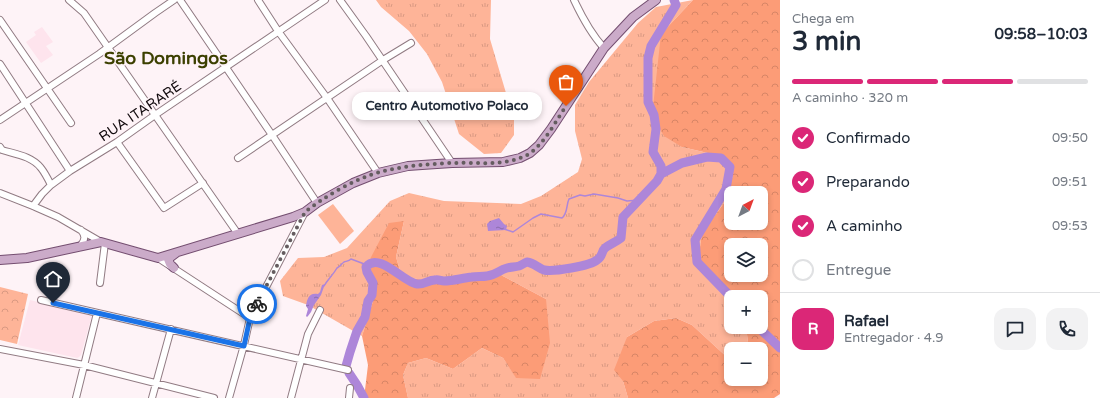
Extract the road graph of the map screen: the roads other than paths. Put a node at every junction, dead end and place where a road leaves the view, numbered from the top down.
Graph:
1 (69, 0) edge
2 (174, 0) edge
3 (180, 0) edge
4 (258, 0) edge
5 (325, 0) edge
6 (340, 0) edge
7 (574, 0) edge
8 (656, 0) edge
9 (0, 20) edge
10 (278, 31) junction
11 (411, 43) dead end
12 (108, 47) junction
13 (604, 48) junction
14 (383, 60) junction
15 (0, 64) edge
16 (226, 68) junction
17 (47, 88) junction
18 (327, 98) junction
19 (26, 103) junction
20 (155, 115) junction
21 (0, 120) edge
22 (71, 123) dead end
23 (272, 135) junction
24 (117, 142) junction
25 (0, 147) edge
26 (238, 158) dead end
27 (452, 163) junction
28 (70, 171) junction
29 (378, 173) junction
30 (203, 184) junction
31 (51, 185) junction
32 (0, 193) edge
33 (316, 203) junction
34 (33, 206) junction
35 (305, 212) junction
36 (286, 220) junction
37 (80, 229) junction
38 (296, 229) junction
39 (236, 231) junction
40 (103, 242) junction
41 (81, 245) junction
42 (178, 252) junction
43 (158, 258) junction
44 (2, 259) edge
45 (174, 268) junction
46 (100, 283) dead end
47 (41, 300) dead end
48 (320, 310) dead end
49 (97, 313) junction
50 (250, 318) junction
51 (171, 329) junction
52 (244, 346) junction
53 (0, 349) edge
54 (302, 359) junction
55 (84, 365) junction
56 (348, 370) dead end
57 (155, 384) junction
58 (350, 388) dead end
59 (76, 398) edge
60 (152, 398) edge
61 (214, 398) edge
62 (229, 398) edge
63 (291, 398) edge
64 (349, 398) edge

1 - 12 street
2 - 12 street
3 - 16 street
4 - 10 street
5 - 10 street, RUA ITARARÉ
6 - 14 street
7 - 13 street
8 - 13 main road
9 - 17 street
10 - 16 street, RUA ITARARÉ
10 - 18 street
11 - 14 street
12 - 17 street
12 - 20 street
13 - 27 main road
14 - 18 street
14 - 27 street
15 - 19 street
16 - 20 street, RUA ITARARÉ
16 - 23 street
17 - 19 street
17 - 22 street
18 - 23 street
18 - 29 street
19 - 21 street
19 - 28 street
20 - 24 street, RUA ITARARÉ
20 - 30 street
23 - 26 street
23 - 33 street
24 - 28 street, RUA ITARARÉ
24 - 30 street
25 - 31 street
27 - 29 main road
28 - 31 street, RUA ITARARÉ
29 - 33 main road
30 - 39 street
31 - 34 street, RUA ITARARÉ
32 - 34 street
33 - 35 main road
34 - 37 street
35 - 36 main road
35 - 38 street
36 - 38 street
36 - 39 main road
37 - 40 street
37 - 41 street
38 - 50 street
39 - 42 main road
40 - 41 main road
40 - 43 main road
40 - 46 street
41 - 44 main road
42 - 43 main road
42 - 45 main road
43 - 45 street
45 - 50 street
47 - 49 street
48 - 54 street
49 - 51 street
49 - 55 street
50 - 52 street
51 - 52 street
51 - 57 street
52 - 54 street
52 - 62 street
53 - 55 street
54 - 56 street
54 - 63 street
55 - 57 street
55 - 59 street
57 - 60 street
57 - 61 street
58 - 64 street

